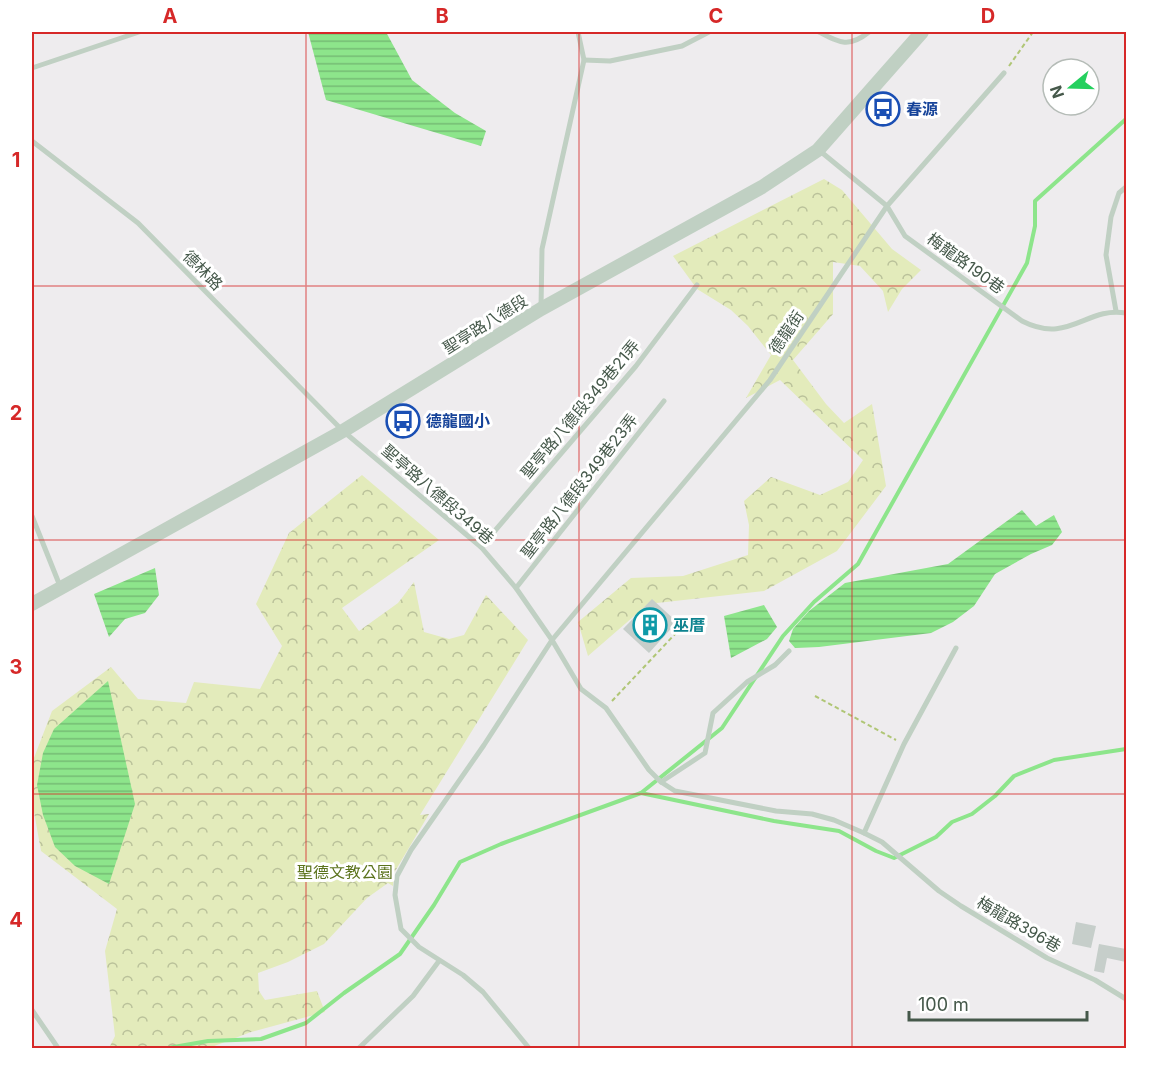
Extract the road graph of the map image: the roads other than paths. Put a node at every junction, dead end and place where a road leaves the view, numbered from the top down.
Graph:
1 (139, 32) edge
2 (578, 32) edge
3 (709, 32) edge
4 (819, 32) edge
5 (869, 32) edge
6 (922, 32) edge
7 (584, 60) junction
8 (32, 68) edge
9 (1004, 73) road end
10 (32, 141) edge
11 (818, 150) junction
12 (1126, 187) edge
13 (887, 206) junction
14 (697, 285) dead end
15 (541, 309) junction
16 (1116, 311) junction
17 (1126, 313) edge
18 (664, 401) dead end
19 (344, 431) junction
20 (32, 516) edge
21 (481, 547) junction
22 (61, 588) junction
23 (516, 588) junction
24 (32, 604) edge
25 (552, 640) junction
26 (956, 648) dead end
27 (789, 651) dead end
28 (661, 782) junction
29 (864, 833) junction
30 (439, 961) junction
31 (1126, 999) edge
32 (32, 1010) edge
33 (58, 1048) edge
34 (359, 1048) edge
35 (529, 1048) edge

1 - 8 lane
2 - 7 lane
3 - 7 lane
4 - 5 lane
6 - 11 street, 聖亭路八德段
7 - 15 lane
9 - 13 lane, 德龍街
10 - 19 lane, 德林路
11 - 13 lane, 梅龍路190巷
11 - 15 street, 聖亭路八德段
12 - 16 lane
13 - 16 lane, 梅龍路190巷
13 - 25 lane, 德龍街
14 - 21 lane, 聖亭路八德段349巷21弄
15 - 19 street, 聖亭路八德段
16 - 17 lane, 梅龍路190巷
18 - 23 lane, 聖亭路八德段349巷23弄
19 - 21 lane, 聖亭路八德段349巷
19 - 22 street, 聖亭路八德段
20 - 22 lane
21 - 23 lane, 聖亭路八德段349巷
22 - 24 street, 聖亭路八德段
23 - 25 lane, 聖亭路八德段349巷
25 - 28 lane
25 - 30 lane, 德龍街
26 - 29 lane
27 - 28 lane
28 - 29 lane
29 - 31 lane, 梅龍路396巷
30 - 34 lane
30 - 35 lane, 德龍街
32 - 33 lane

